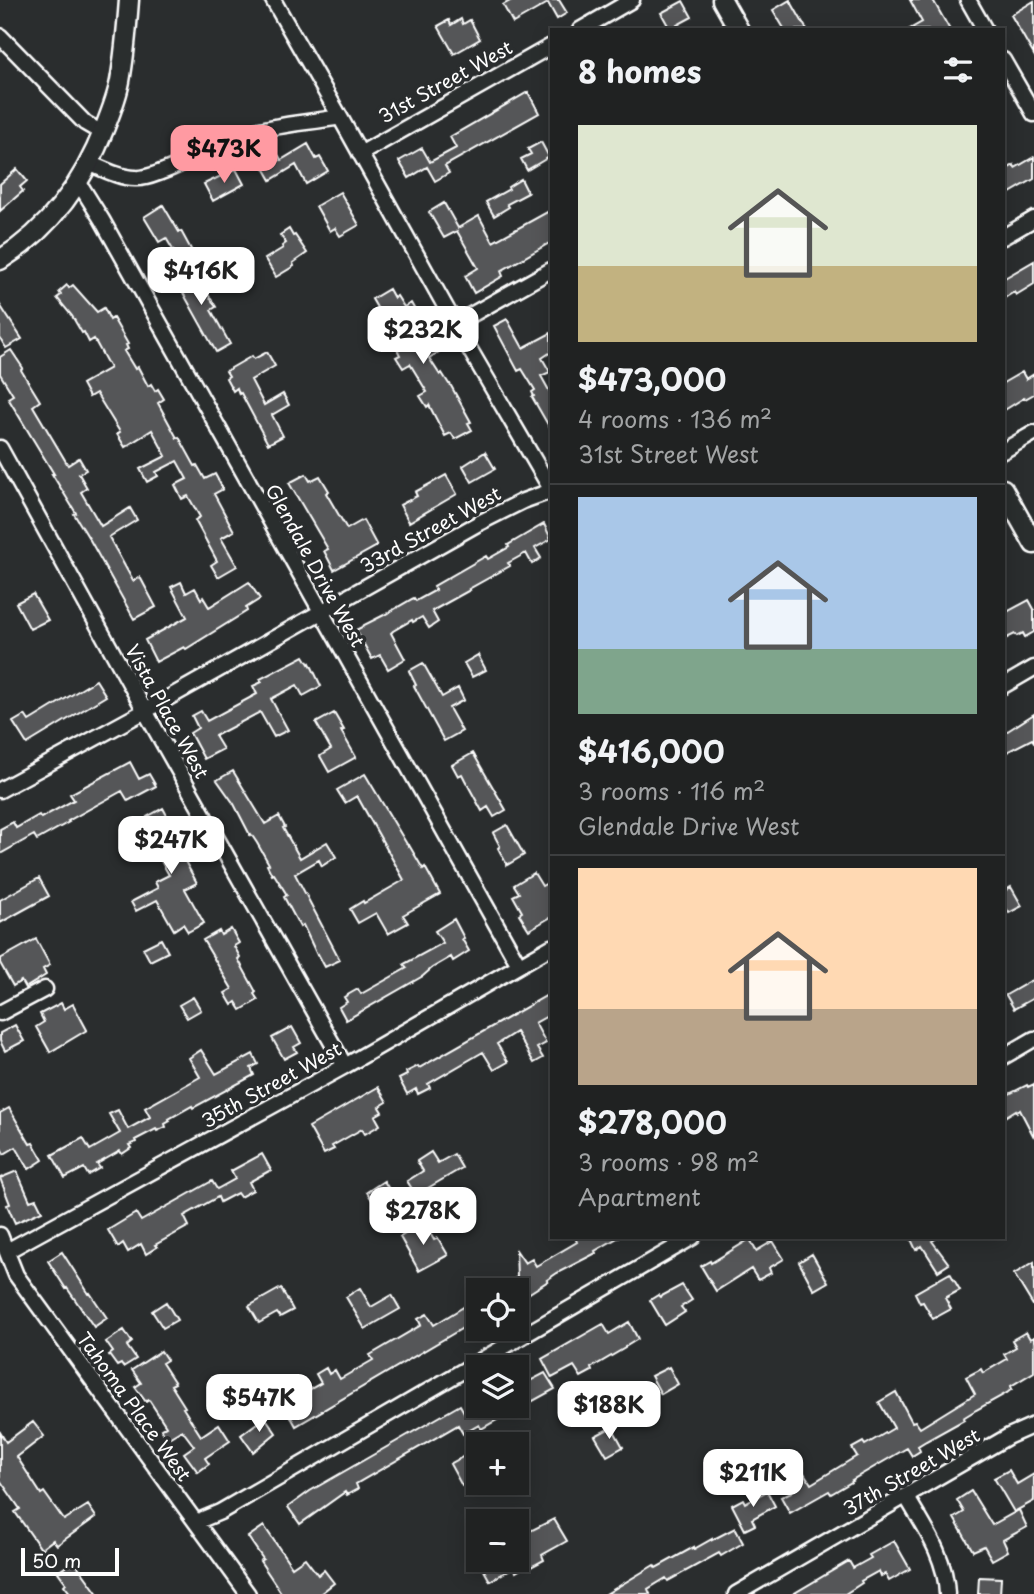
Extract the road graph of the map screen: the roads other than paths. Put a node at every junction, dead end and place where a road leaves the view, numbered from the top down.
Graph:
1 (129, 0) edge
2 (273, 0) edge
3 (632, 0) edge
4 (722, 0) edge
5 (968, 0) edge
6 (583, 28) edge
7 (738, 28) edge
8 (984, 28) edge
9 (0, 36) edge
10 (550, 47) edge
11 (1005, 63) edge
12 (1034, 114) edge
13 (340, 117) junction
14 (104, 131) junction
15 (360, 154) junction
16 (89, 163) junction
17 (79, 183) junction
18 (1034, 219) edge
19 (1005, 236) edge
20 (0, 260) edge
21 (550, 271) edge
22 (455, 324) junction
23 (1034, 433) edge
24 (0, 448) edge
25 (1005, 450) edge
26 (550, 488) edge
27 (550, 490) edge
28 (1005, 493) edge
29 (1034, 544) edge
30 (320, 612) junction
31 (1034, 668) edge
32 (1005, 685) edge
33 (145, 710) junction
34 (0, 790) edge
35 (550, 948) edge
36 (519, 965) junction
37 (45, 989) dead end
38 (0, 1013) edge
39 (1034, 1039) edge
40 (1005, 1056) edge
41 (345, 1066) junction
42 (0, 1235) edge
43 (689, 1239) edge
44 (7, 1251) junction
45 (1034, 1425) edge
46 (906, 1496) junction
47 (196, 1522) junction
48 (248, 1594) edge
49 (736, 1594) edge
50 (947, 1594) edge

1 - 14 street
2 - 13 street
3 - 6 street
4 - 7 street
5 - 8 street
9 - 14 street
10 - 15 street, 31st Street West
11 - 12 street
13 - 15 street
13 - 16 street
14 - 16 street
15 - 22 street
16 - 17 street
17 - 20 street
17 - 30 street, Glendale Drive West
18 - 19 street
21 - 22 street
22 - 26 street
23 - 25 street
24 - 33 street, Vista Place West
27 - 30 street, 33rd Street West
28 - 29 street
30 - 33 street, 33rd Street West
30 - 36 street, Glendale Drive West
31 - 32 street
33 - 34 street, 33rd Street West
33 - 41 street, Vista Place West
35 - 36 street, 35th Street West
36 - 41 street, 35th Street West
37 - 38 street
39 - 40 street
41 - 44 street, 35th Street West
42 - 44 street, Tahoma Place West
43 - 47 street
44 - 47 street, Tahoma Place West
45 - 46 street, 37th Street West
46 - 49 street, 37th Street West
46 - 50 street
47 - 48 street, Tahoma Place West

